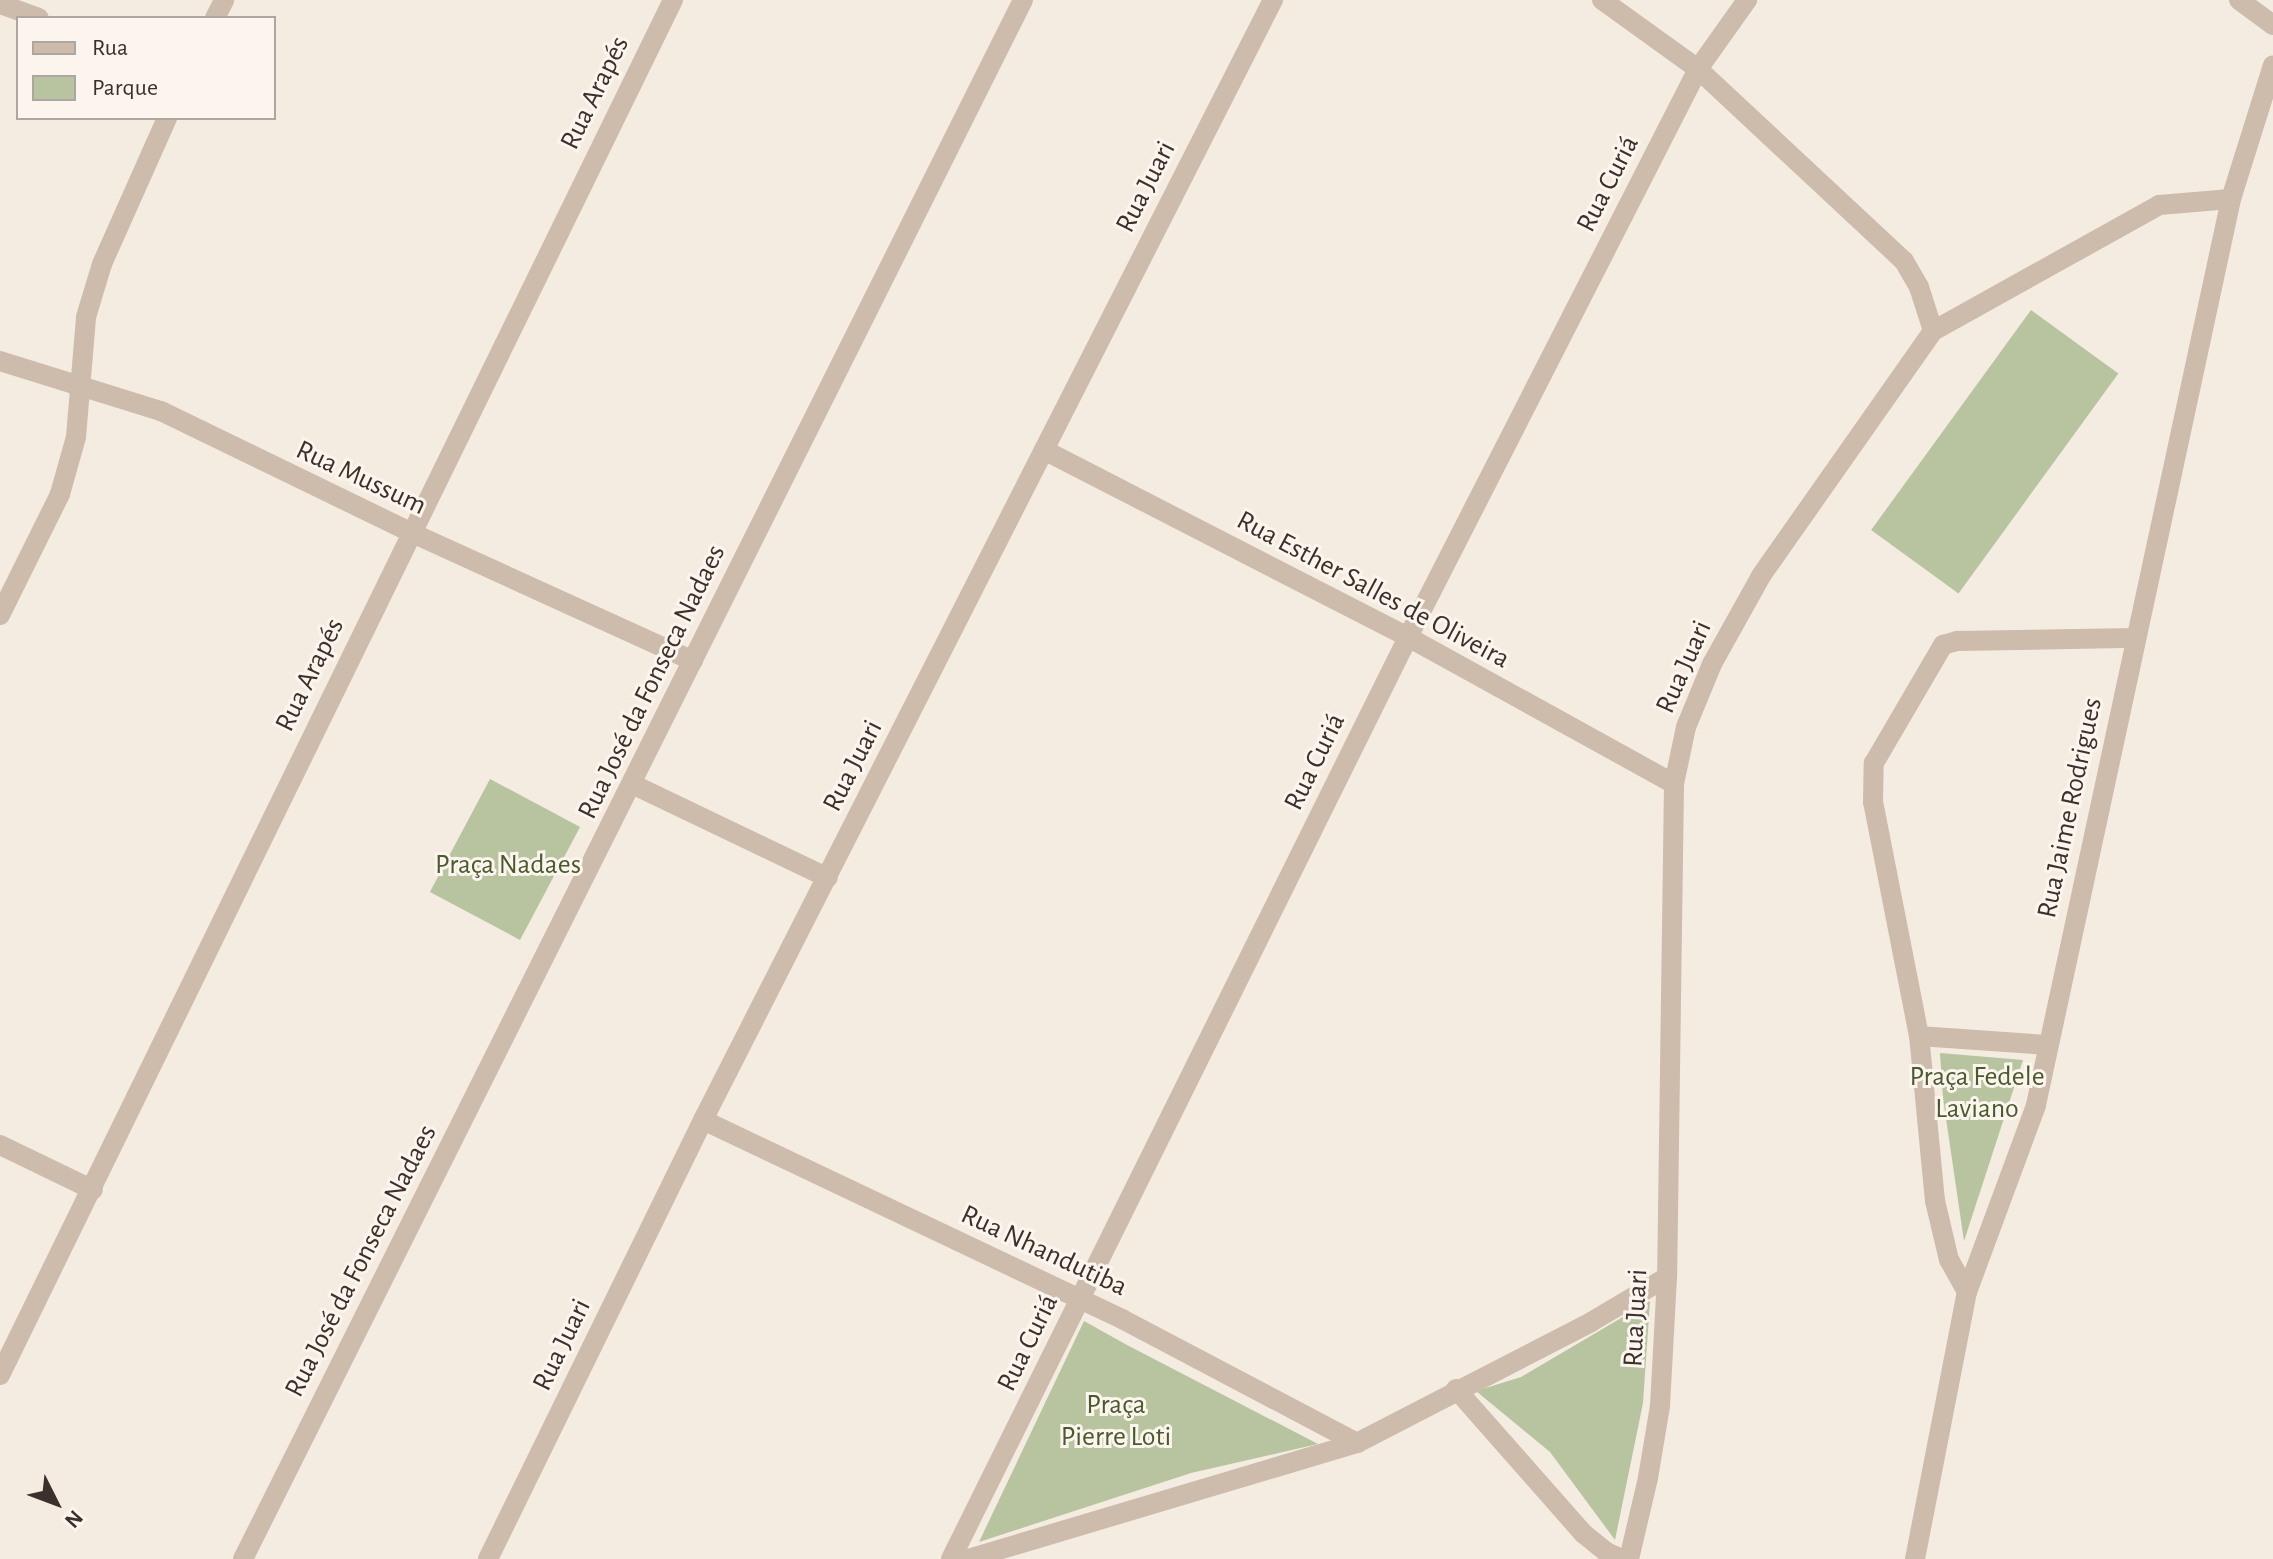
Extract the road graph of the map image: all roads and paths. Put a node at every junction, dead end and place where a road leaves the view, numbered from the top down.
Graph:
1 (673, 0) edge
2 (1023, 0) edge
3 (1273, 0) edge
4 (1602, 0) edge
5 (1747, 0) edge
6 (2239, 0) edge
7 (0, 4) edge
8 (33, 16) edge
9 (2273, 25) edge
10 (2273, 65) edge
11 (1698, 69) junction
12 (166, 120) edge
13 (2231, 199) junction
14 (1933, 331) junction
15 (0, 361) edge
16 (78, 386) junction
17 (1044, 450) junction
18 (410, 532) junction
19 (0, 615) edge
20 (1408, 637) junction
21 (2136, 638) junction
22 (693, 661) junction
23 (632, 784) junction
24 (1674, 784) junction
25 (828, 878) junction
26 (1919, 1036) junction
27 (2047, 1045) junction
28 (703, 1120) junction
29 (0, 1145) edge
30 (93, 1190) junction
31 (1667, 1277) junction
32 (1967, 1292) junction
33 (1080, 1300) junction
34 (0, 1375) edge
35 (1456, 1389) junction
36 (1357, 1443) junction
37 (243, 1559) edge
38 (488, 1559) edge
39 (951, 1559) edge
40 (968, 1559) edge
41 (1622, 1559) edge
42 (1629, 1559) edge
43 (1915, 1559) edge

1 - 18 street, Rua Arapés
2 - 22 street, Rua José da Fonseca Nadaes
3 - 17 street, Rua Juari
4 - 11 street
5 - 11 street, Rua Curiá
6 - 9 street
7 - 8 street
10 - 13 street, Rua Jaime Rodrigues
11 - 14 street
11 - 20 street, Rua Curiá
12 - 16 street
13 - 14 street
13 - 21 street, Rua Jaime Rodrigues
14 - 24 street, Rua Juari
15 - 16 street, Rua Mussum
16 - 18 street, Rua Mussum
16 - 19 street
17 - 20 street, Rua Esther Salles de Oliveira
17 - 25 street, Rua Juari
18 - 22 street, Rua Mussum
18 - 30 street, Rua Arapés
20 - 24 street, Rua Esther Salles de Oliveira
20 - 33 street, Rua Curiá
21 - 26 street
21 - 27 street, Rua Jaime Rodrigues
22 - 23 street, Rua José da Fonseca Nadaes
23 - 25 street
23 - 37 street, Rua José da Fonseca Nadaes
24 - 31 street, Rua Juari
25 - 28 street, Rua Juari
26 - 27 street
26 - 32 street
27 - 32 street, Rua Jaime Rodrigues
28 - 33 street, Rua Nhandutiba
28 - 38 street, Rua Juari
29 - 30 street
30 - 34 street, Rua Arapés
31 - 35 street
31 - 42 street, Rua Juari
32 - 43 street, Rua Jaime Rodrigues
33 - 36 street, Rua Nhandutiba
33 - 39 street, Rua Curiá
35 - 36 street
35 - 41 street
36 - 40 street

